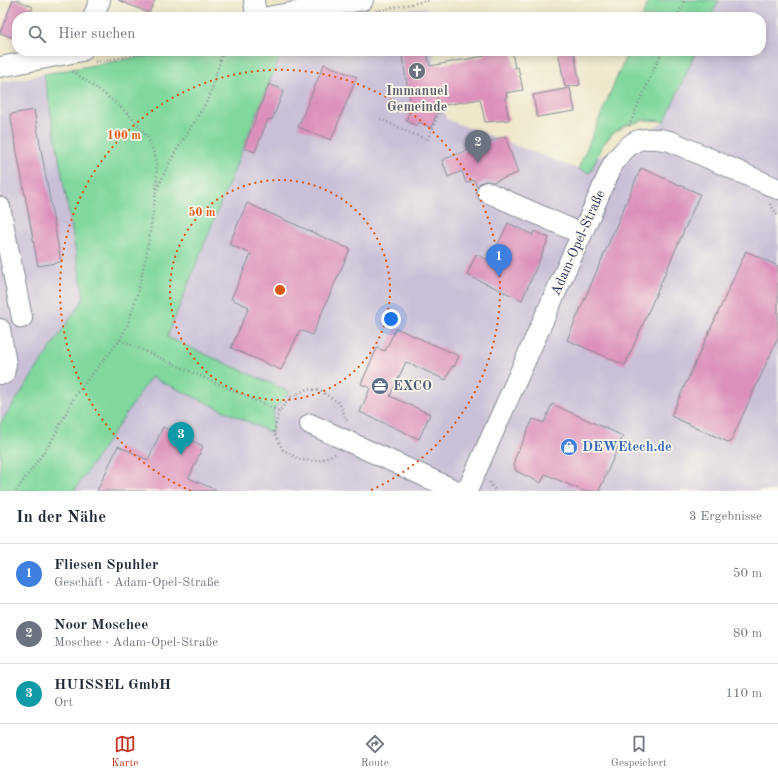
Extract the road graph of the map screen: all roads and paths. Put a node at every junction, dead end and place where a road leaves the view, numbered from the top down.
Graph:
1 (100, 0) edge
2 (254, 0) edge
3 (431, 0) edge
4 (685, 0) edge
5 (368, 6) edge
6 (95, 12) edge
7 (255, 12) edge
8 (313, 12) edge
9 (679, 12) edge
10 (71, 56) edge
11 (78, 56) edge
12 (222, 56) edge
13 (660, 56) edge
14 (0, 67) edge
15 (436, 95) dead end
16 (388, 102) dead end
17 (408, 111) dead end
18 (380, 119) dead end
19 (635, 127) dead end
20 (156, 192) junction
21 (488, 192) dead end
22 (774, 196) edge
23 (0, 207) edge
24 (778, 216) edge
25 (582, 234) junction
26 (22, 318) dead end
27 (0, 328) edge
28 (120, 340) junction
29 (0, 374) edge
30 (279, 411) junction
31 (310, 424) dead end
32 (350, 427) dead end
33 (335, 454) dead end
34 (490, 478) dead end
35 (16, 491) edge
36 (457, 491) edge
37 (467, 491) edge
38 (496, 491) edge

1 - 6 street
2 - 7 street
3 - 5 path
4 - 9 path
5 - 8 street
10 - 14 street
11 - 20 path
12 - 20 path
13 - 19 path
15 - 18 path
16 - 17 path
20 - 28 path
21 - 25 street
22 - 24 path
22 - 25 street, Adam-Opel-Straße
23 - 26 street
25 - 37 street, Adam-Opel-Straße
27 - 29 street
28 - 30 path
28 - 35 path
30 - 32 path
30 - 33 path
31 - 36 street
34 - 38 path

